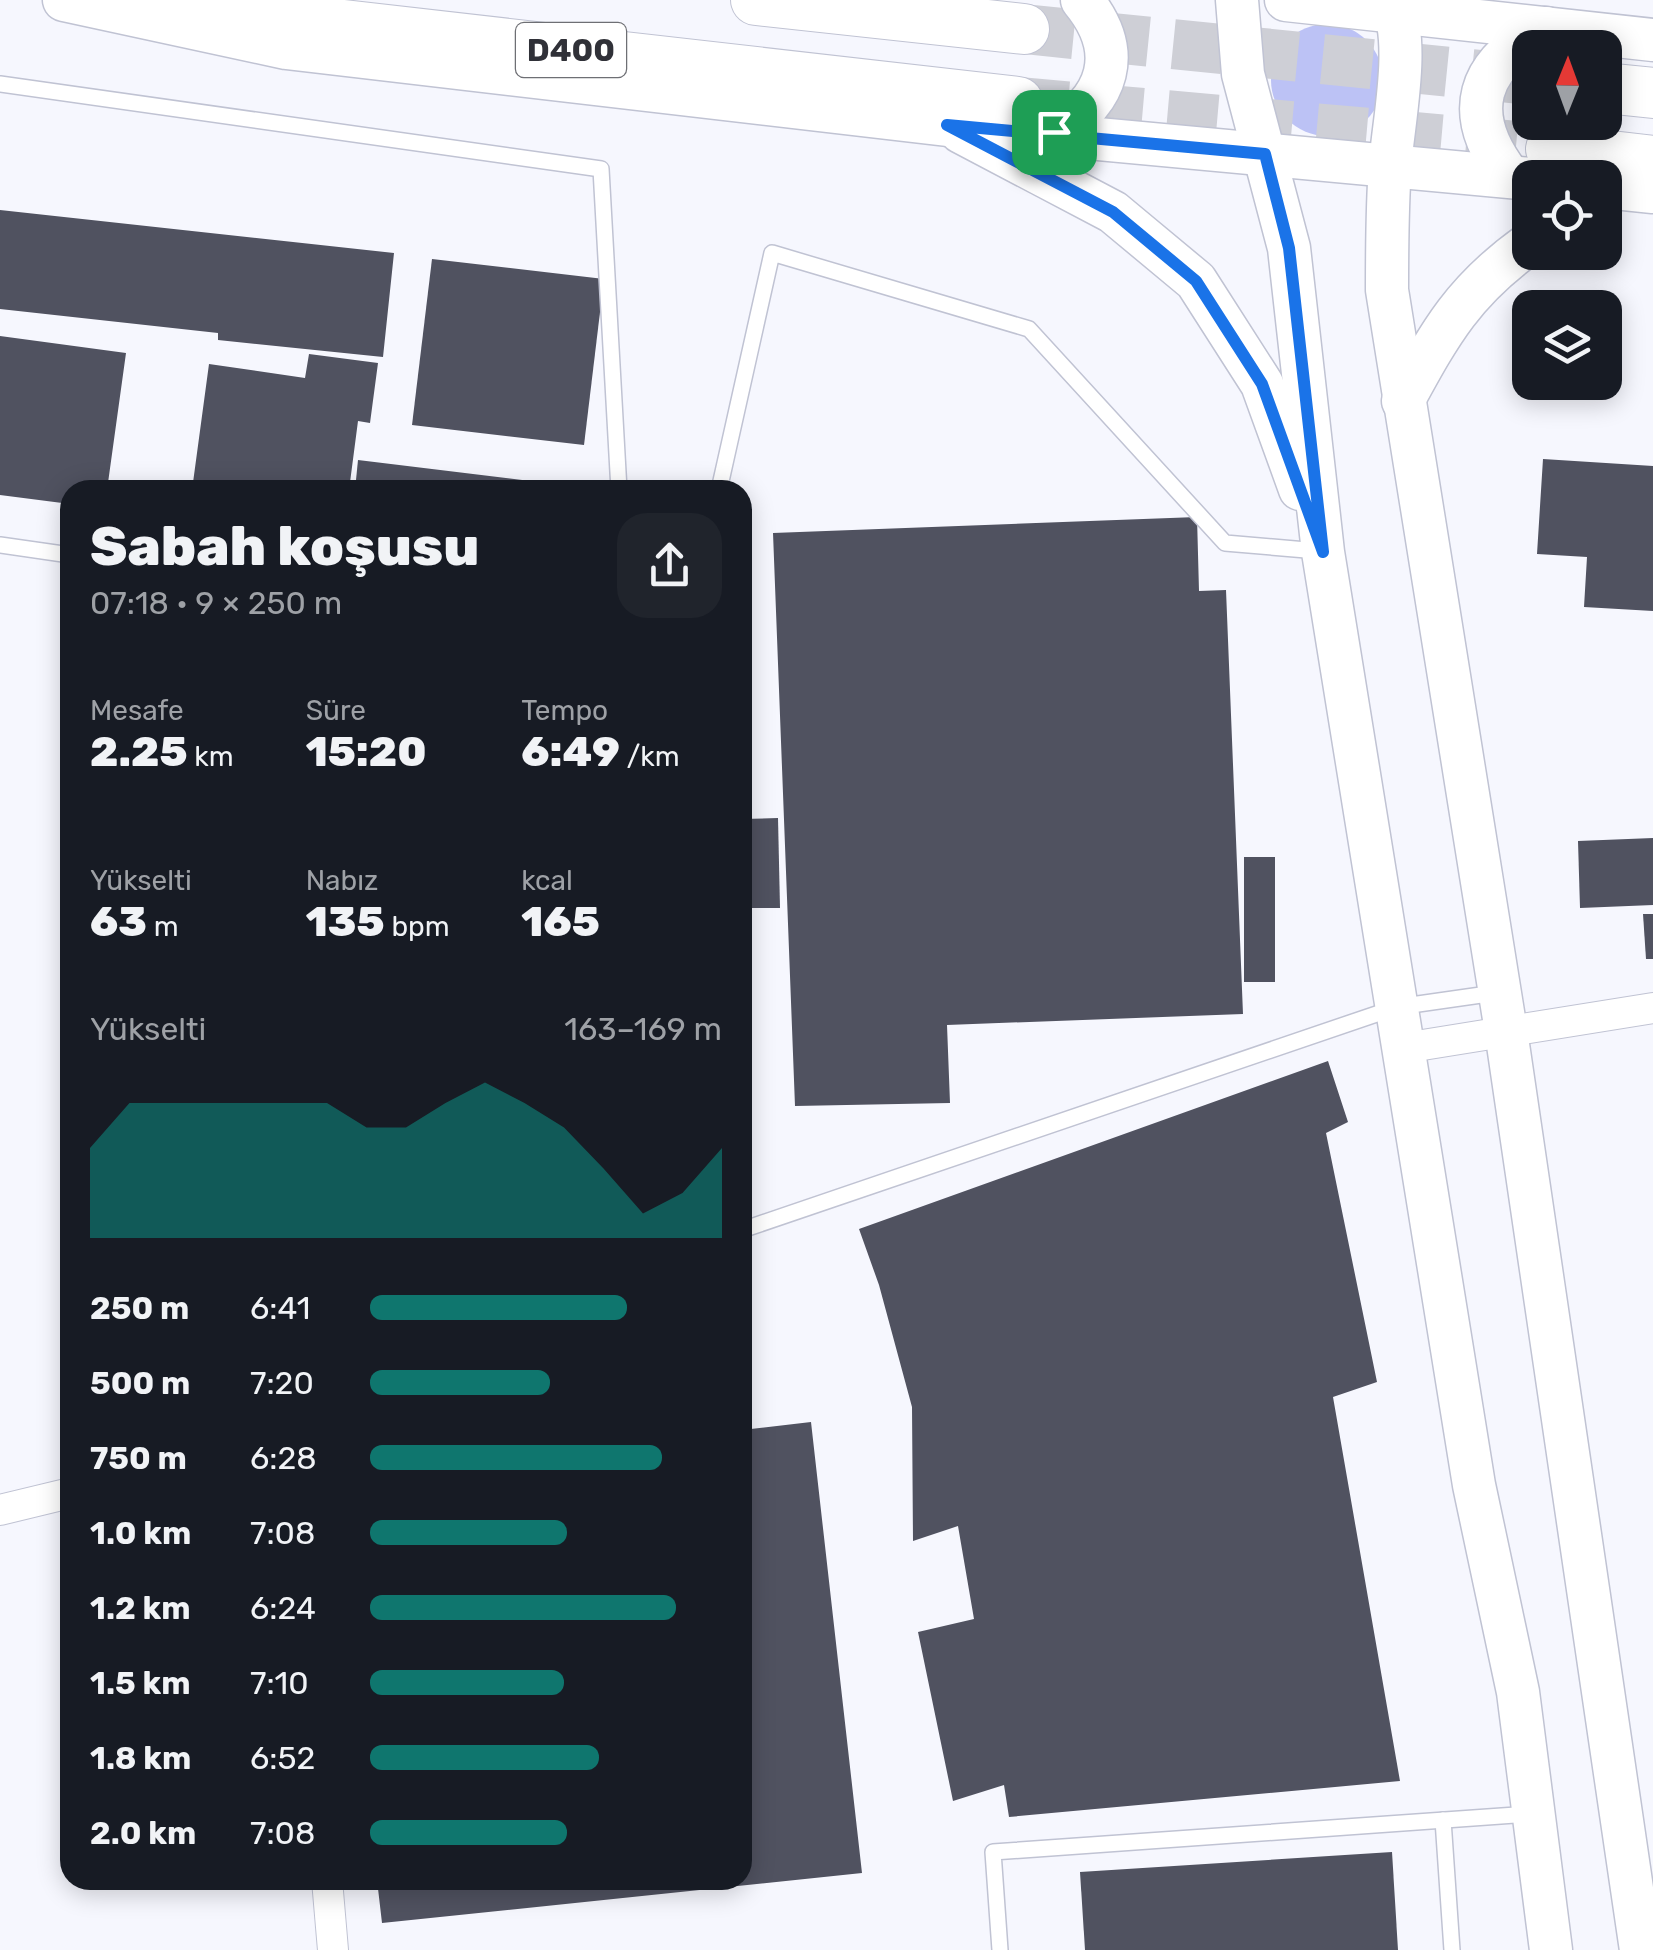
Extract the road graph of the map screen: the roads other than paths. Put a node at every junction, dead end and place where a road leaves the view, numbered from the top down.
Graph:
1 (64, 0) edge
2 (124, 0) edge
3 (756, 0) edge
4 (1082, 0) edge
5 (1237, 0) edge
6 (1286, 0) edge
7 (1395, 4) edge
8 (1546, 28) junction
9 (1024, 29) tunnel mouth
10 (1653, 40) edge
11 (0, 84) edge
12 (1622, 89) edge
13 (1653, 92) edge
14 (1036, 117) junction
15 (947, 125) junction
16 (1265, 154) junction
17 (1513, 160) edge
18 (1390, 166) junction
19 (1512, 168) edge
20 (1512, 256) edge
21 (1404, 401) junction
22 (618, 480) edge
23 (721, 480) edge
24 (0, 545) edge
25 (1323, 552) junction
26 (60, 553) edge
27 (1653, 1008) edge
28 (1503, 1012) junction
29 (1401, 1027) junction
30 (752, 1227) edge
31 (60, 1495) edge
32 (0, 1510) edge
33 (1534, 1814) junction
34 (1443, 1820) junction
35 (327, 1890) edge
36 (333, 1950) edge
37 (1000, 1950) edge
38 (1452, 1950) edge
39 (1551, 1950) edge
40 (1642, 1950) edge

1 - 15 main road
2 - 14 highway, D400
3 - 9 highway
4 - 14 main road
5 - 16 main road
6 - 7 main road
7 - 8 main road
7 - 18 main road
8 - 10 main road
8 - 17 main road
11 - 22 lane
12 - 13 highway
14 - 15 main road
14 - 16 main road
15 - 25 main road
16 - 18 main road
16 - 25 main road
18 - 19 main road
18 - 21 main road
20 - 21 main road
21 - 28 main road
23 - 25 lane
24 - 26 lane
25 - 29 main road
27 - 28 street
28 - 29 street
28 - 40 main road
29 - 30 lane
29 - 33 main road
31 - 32 street
33 - 34 lane
33 - 39 main road
34 - 37 lane
34 - 38 lane
35 - 36 street

